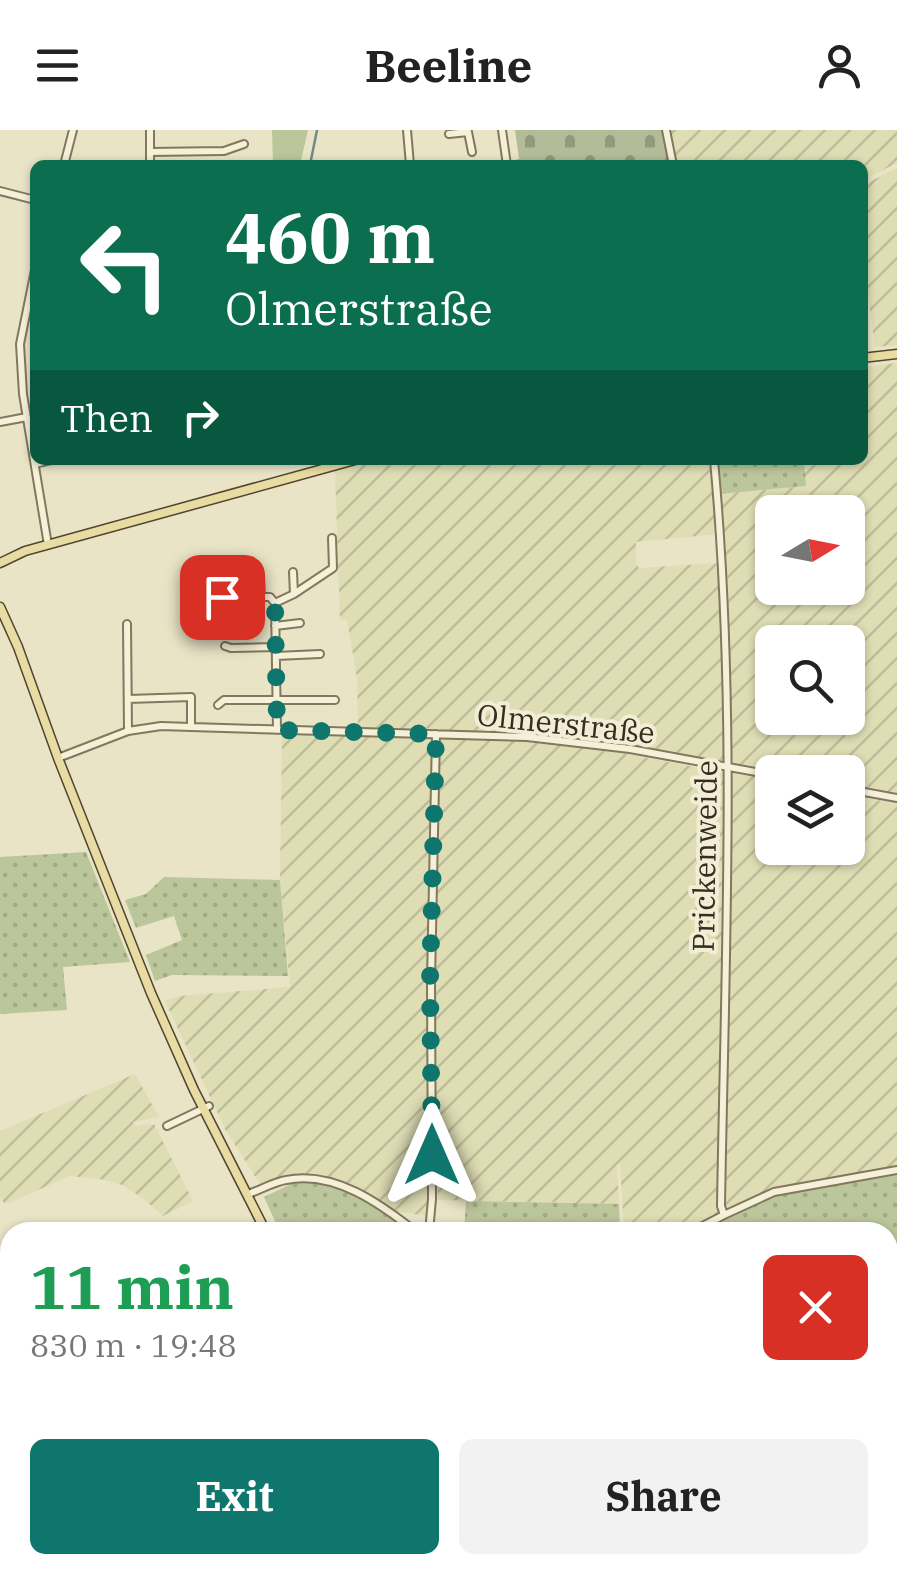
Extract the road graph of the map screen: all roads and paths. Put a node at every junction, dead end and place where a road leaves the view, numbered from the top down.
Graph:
1 (72, 130) edge
2 (150, 130) edge
3 (406, 130) edge
4 (502, 130) edge
5 (666, 130) edge
6 (468, 131) edge
7 (449, 134) dead end
8 (244, 144) dead end
9 (150, 152) junction
10 (472, 152) dead end
11 (65, 160) edge
12 (150, 160) edge
13 (409, 160) edge
14 (506, 160) edge
15 (672, 160) edge
16 (0, 191) edge
17 (30, 199) edge
18 (30, 297) edge
19 (897, 354) edge
20 (868, 357) edge
21 (30, 393) edge
22 (24, 394) junction
23 (27, 418) junction
24 (0, 422) edge
25 (30, 435) edge
26 (35, 465) edge
27 (338, 465) edge
28 (714, 465) edge
29 (332, 538) dead end
30 (48, 544) junction
31 (0, 563) edge
32 (293, 572) dead end
33 (260, 576) dead end
34 (220, 577) dead end
35 (294, 594) junction
36 (261, 598) junction
37 (275, 602) junction
38 (0, 608) edge
39 (300, 623) dead end
40 (127, 624) dead end
41 (275, 626) junction
42 (226, 646) dead end
43 (276, 652) junction
44 (320, 654) dead end
45 (127, 700) junction
46 (335, 700) dead end
47 (276, 701) junction
48 (218, 706) dead end
49 (191, 727) junction
50 (277, 730) junction
51 (128, 731) junction
52 (436, 734) junction
53 (58, 758) junction
54 (728, 767) junction
55 (755, 772) edge
56 (865, 792) edge
57 (897, 798) edge
58 (206, 1108) junction
59 (167, 1126) dead end
60 (897, 1170) edge
61 (248, 1194) junction
62 (724, 1215) junction
63 (261, 1222) edge
64 (404, 1222) edge
65 (429, 1222) edge
66 (711, 1222) edge

1 - 11 street
2 - 9 street
3 - 13 street
4 - 14 street
5 - 15 street
6 - 7 street
6 - 10 street
8 - 9 street
9 - 12 street
16 - 17 street
18 - 22 street
19 - 20 main road
21 - 22 street
22 - 23 street
23 - 24 street
23 - 25 street
26 - 30 street
27 - 30 main road
28 - 54 street, Prickenweide
29 - 35 street
30 - 31 main road
32 - 35 street
33 - 36 street
34 - 36 street
35 - 37 street
36 - 37 street
37 - 41 street
38 - 53 main road
39 - 41 street
40 - 45 street
41 - 43 street
42 - 43 street
43 - 44 street
43 - 47 street
45 - 49 street
45 - 51 street
46 - 47 street
47 - 48 street
47 - 50 street
49 - 50 street, Olmerstraße
49 - 51 street, Olmerstraße
50 - 52 street, Olmerstraße
51 - 53 street, Olmerstraße
52 - 54 street, Olmerstraße
52 - 65 street
53 - 58 main road
54 - 55 street, Olmerstraße
54 - 62 street, Prickenweide
56 - 57 street
58 - 59 street
58 - 61 main road
60 - 62 street
61 - 63 main road
61 - 64 street
62 - 66 street

